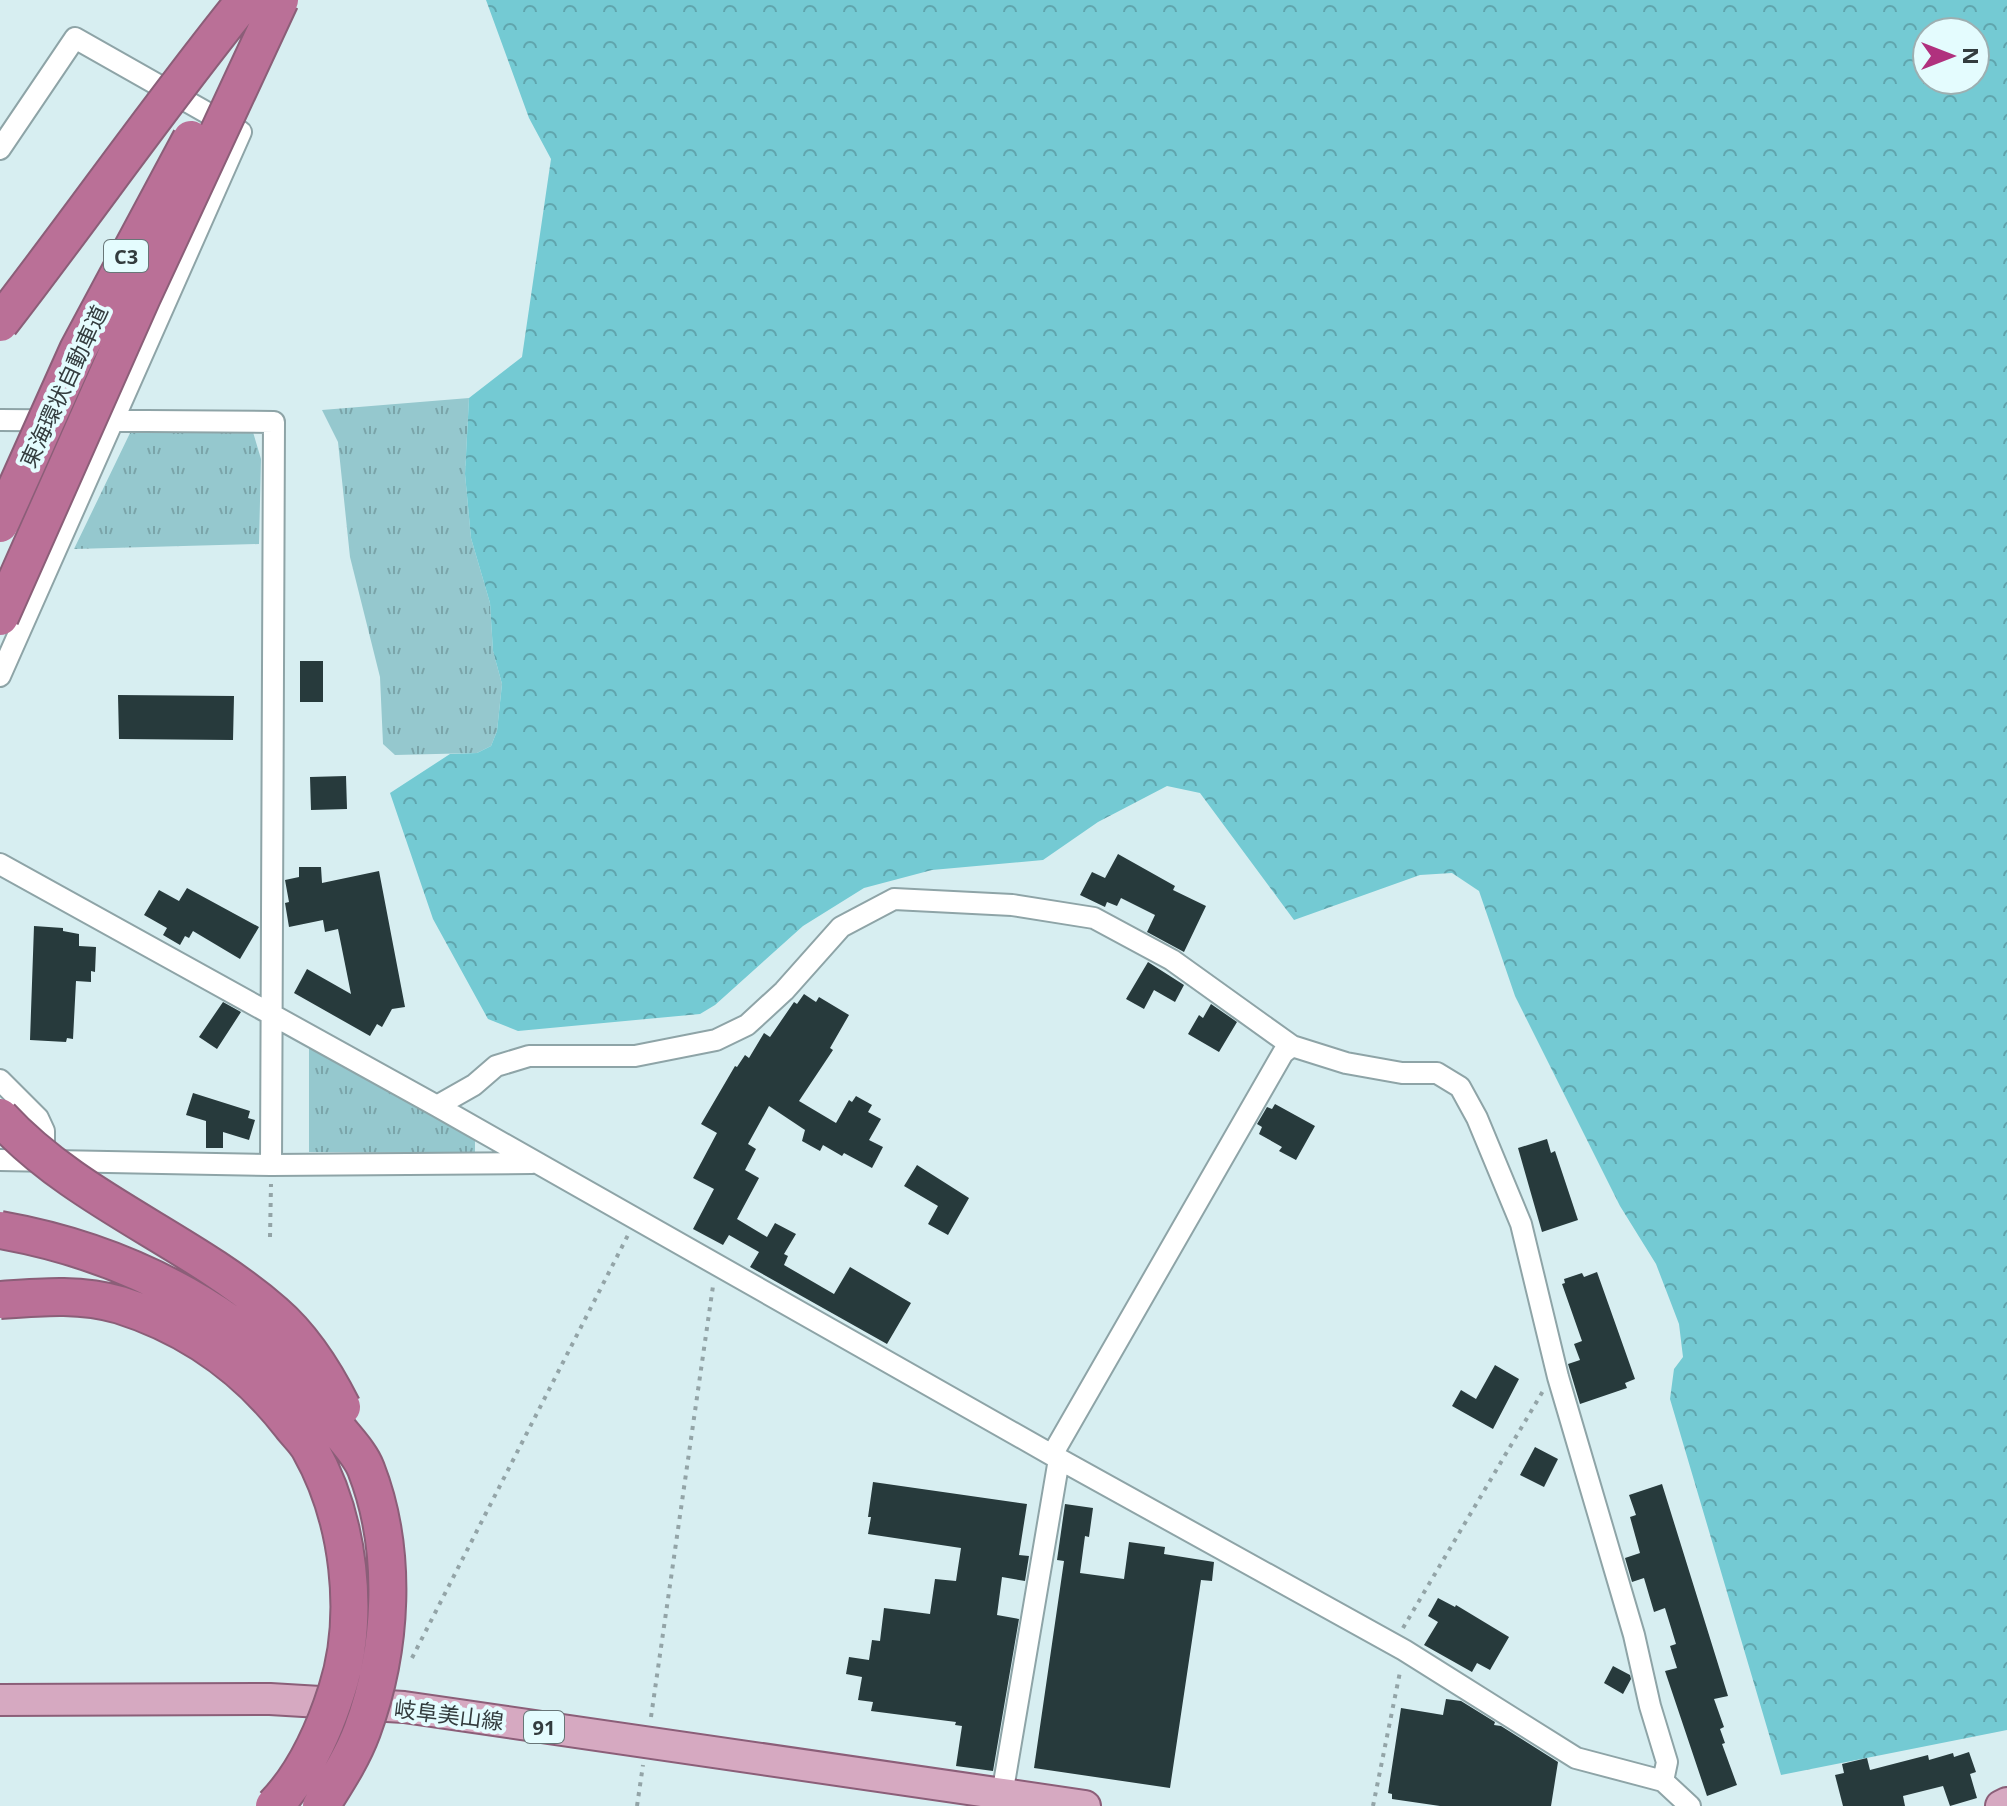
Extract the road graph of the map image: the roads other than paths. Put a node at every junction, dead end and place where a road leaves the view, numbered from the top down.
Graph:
1 (245, 0) edge
2 (277, 0) edge
3 (0, 149) edge
4 (0, 323) edge
5 (0, 420) edge
6 (114, 422) junction
7 (0, 524) edge
8 (0, 617) edge
9 (0, 676) edge
10 (0, 864) edge
11 (270, 1013) junction
12 (1292, 1046) junction
13 (0, 1080) edge
14 (437, 1106) junction
15 (0, 1117) edge
16 (0, 1160) edge
17 (44, 1161) junction
18 (535, 1163) junction
19 (271, 1165) junction
20 (0, 1230) edge
21 (0, 1300) edge
22 (1056, 1457) junction
23 (365, 1466) junction
24 (0, 1700) edge
25 (1663, 1781) junction
26 (1002, 1795) junction
27 (2007, 1803) edge
28 (274, 1806) edge
29 (321, 1806) edge
30 (1085, 1806) edge
31 (1690, 1806) edge
32 (2001, 1806) edge

1 - 4 highway, bridge
2 - 7 highway, 東海環状自動車道 / C3, bridge
2 - 8 highway, bridge
3 - 6 street
5 - 6 street
6 - 9 street
6 - 11 street
10 - 11 street
11 - 14 street
11 - 19 street
12 - 14 street
12 - 22 street
12 - 25 street
13 - 17 street
14 - 18 street
15 - 23 highway, bridge
16 - 17 street
17 - 19 street
18 - 19 street
18 - 22 street
20 - 23 highway, bridge
21 - 28 highway, bridge
22 - 25 street
22 - 26 street
23 - 29 highway, bridge
24 - 26 main road, 岐阜美山線 / 91
25 - 31 street
26 - 30 main road, 岐阜美山線 / 91
27 - 32 main road

